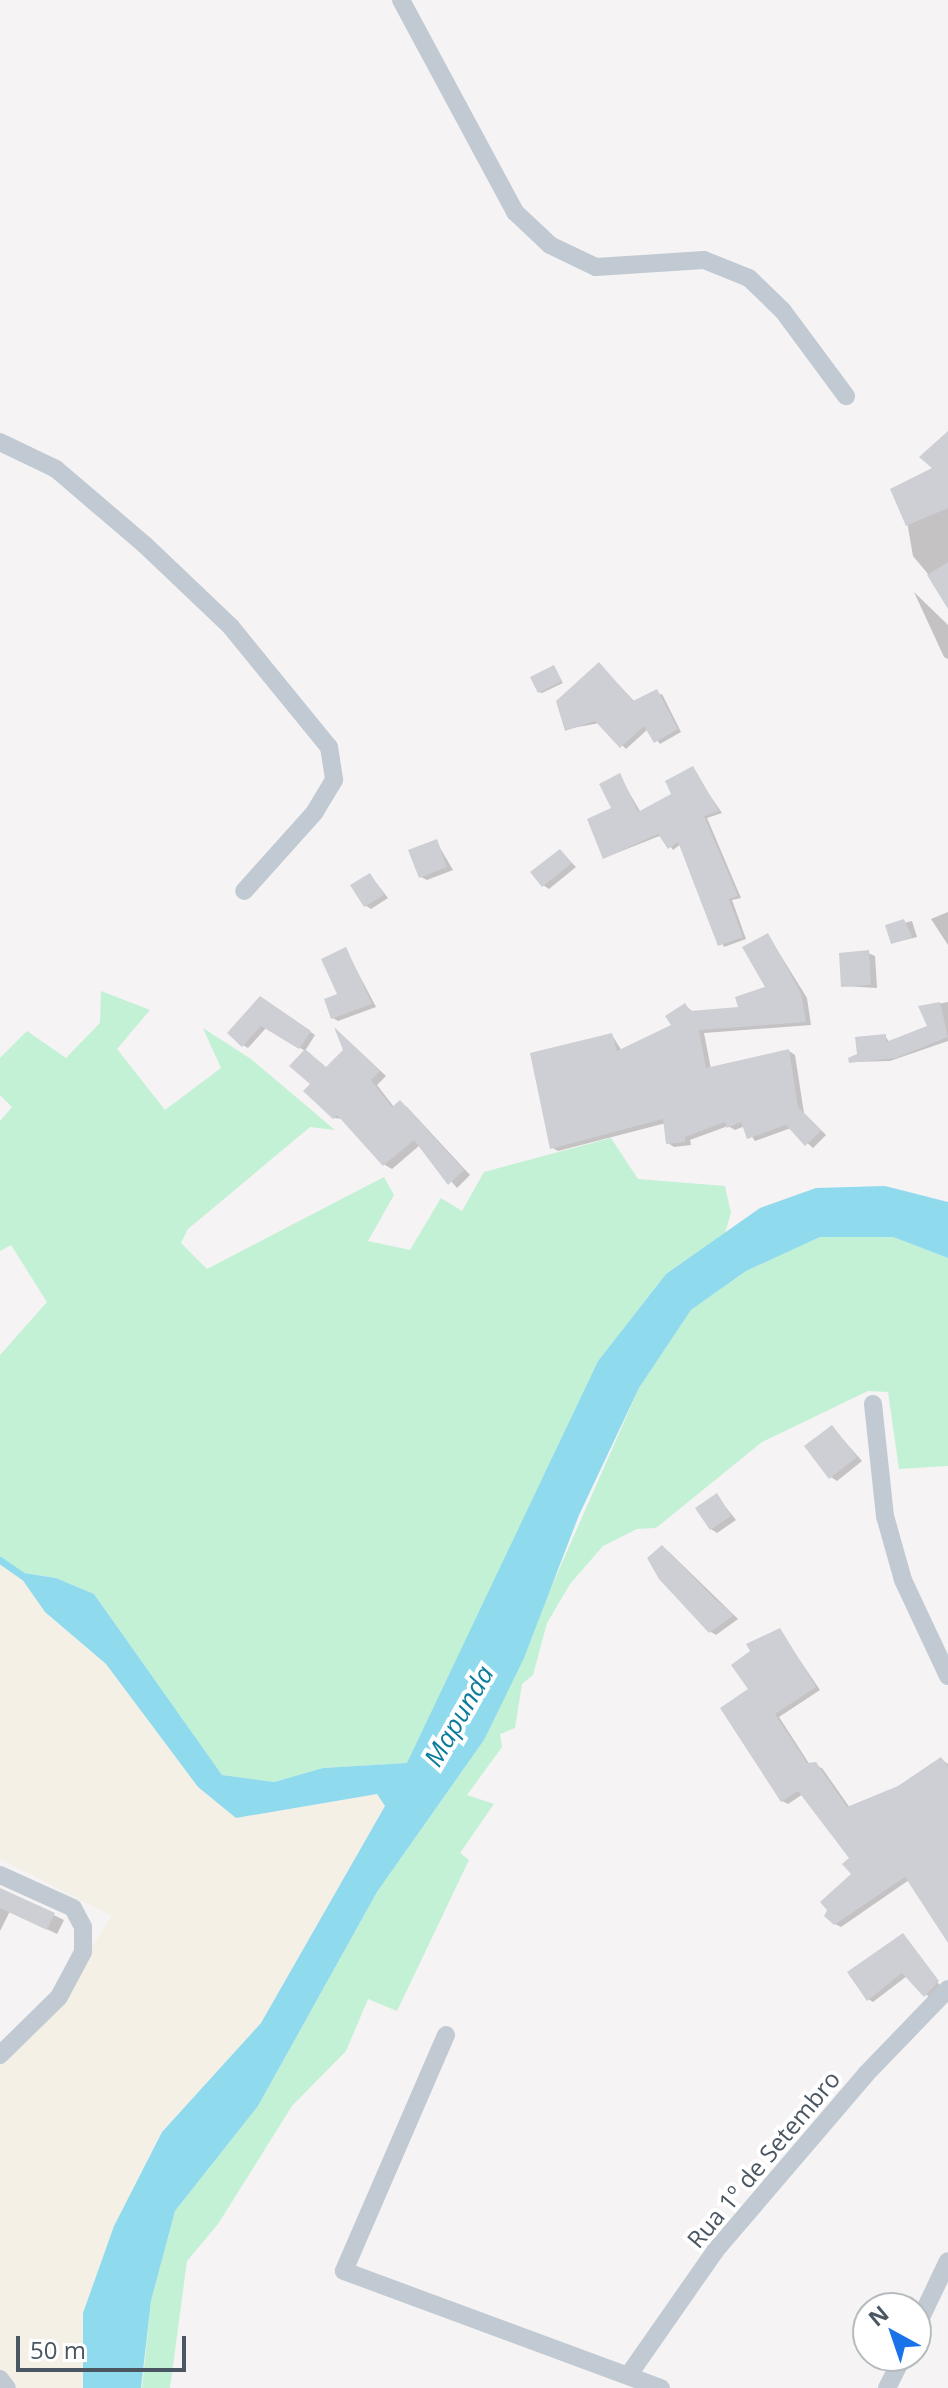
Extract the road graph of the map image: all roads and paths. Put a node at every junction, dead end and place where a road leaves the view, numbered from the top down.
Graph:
1 (401, 0) edge
2 (846, 396) dead end
3 (0, 442) edge
4 (244, 891) dead end
5 (873, 1404) dead end
6 (948, 1676) edge
7 (0, 1875) edge
8 (948, 1989) edge
9 (446, 2035) dead end
10 (0, 2055) edge
11 (948, 2261) edge
12 (932, 2294) edge
13 (630, 2373) junction
14 (0, 2379) edge
15 (7, 2388) edge
16 (661, 2388) edge

1 - 2 street
3 - 4 street
5 - 6 street
7 - 10 street
8 - 13 street, Rua 1º de Setembro
9 - 13 street
11 - 12 street
13 - 16 street
14 - 15 street

